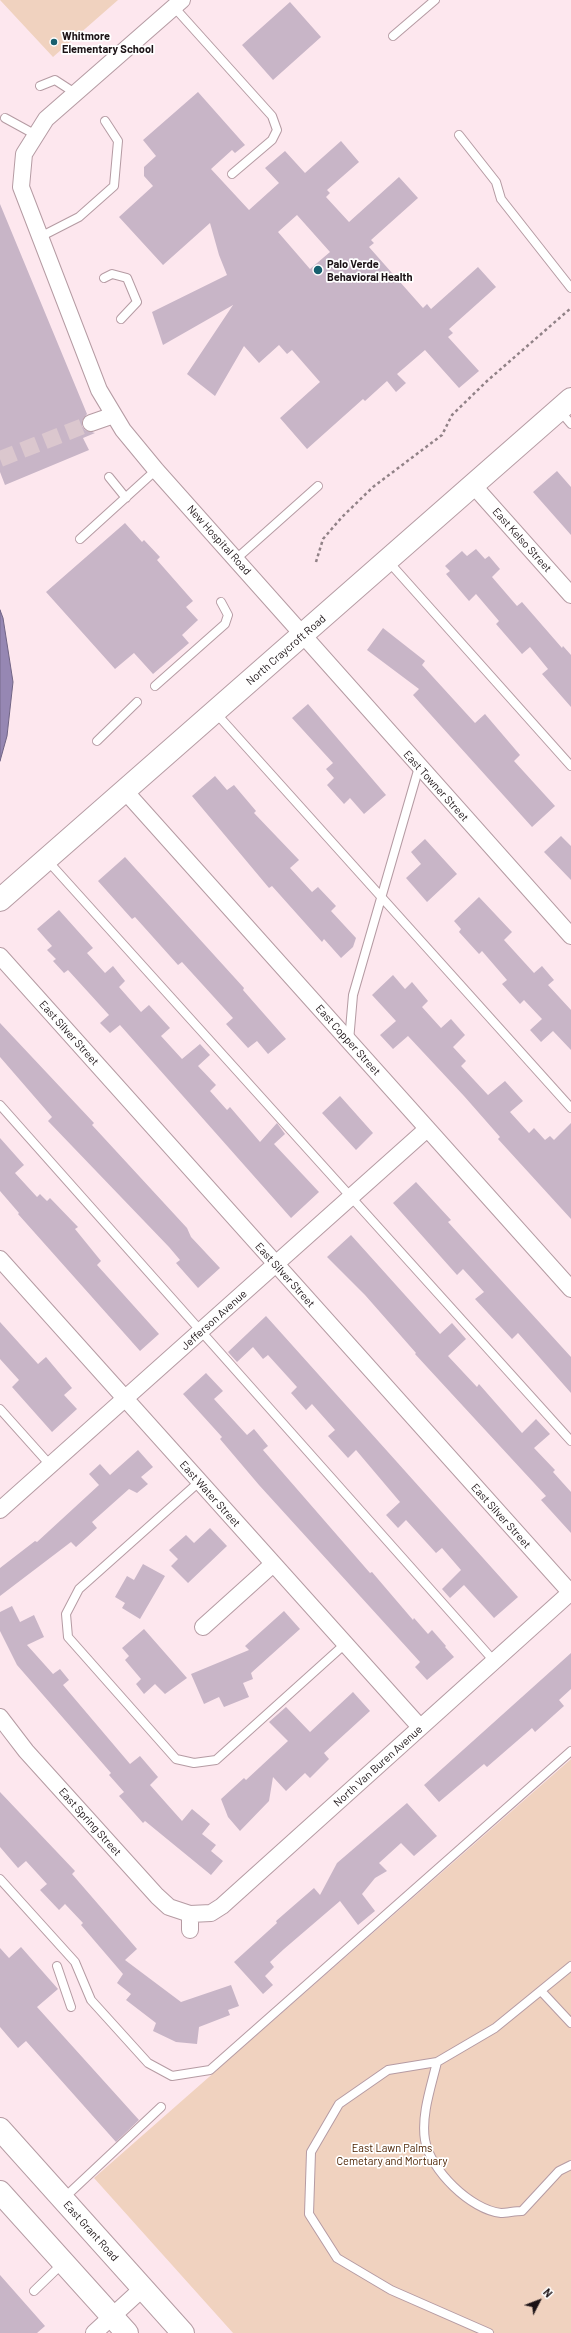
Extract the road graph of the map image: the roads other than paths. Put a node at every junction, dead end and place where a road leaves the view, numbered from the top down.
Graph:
1 (435, 0) edge
2 (178, 4) edge
3 (393, 36) dead end
4 (40, 86) dead end
5 (75, 93) junction
6 (5, 118) dead end
7 (105, 121) dead end
8 (36, 135) junction
9 (459, 135) dead end
10 (232, 174) dead end
11 (40, 237) junction
12 (104, 278) dead end
13 (571, 288) edge
14 (121, 319) dead end
15 (567, 411) edge
16 (114, 415) junction
17 (91, 423) tunnel mouth
18 (156, 470) junction
19 (108, 477) dead end
20 (473, 485) junction
21 (318, 486) dead end
22 (126, 498) junction
23 (80, 539) dead end
24 (236, 559) junction
25 (387, 561) junction
26 (571, 595) edge
27 (221, 602) dead end
28 (302, 635) junction
29 (155, 686) dead end
30 (136, 702) dead end
31 (215, 712) junction
32 (98, 741) dead end
33 (571, 766) edge
34 (419, 767) junction
35 (125, 790) junction
36 (47, 859) junction
37 (381, 897) junction
38 (0, 900) edge
39 (571, 936) edge
40 (0, 956) edge
41 (349, 1041) junction
42 (0, 1105) edge
43 (571, 1108) edge
44 (428, 1129) junction
45 (351, 1196) junction
46 (0, 1259) edge
47 (275, 1264) junction
48 (568, 1280) edge
49 (200, 1332) junction
50 (125, 1399) junction
51 (0, 1409) edge
52 (571, 1441) edge
53 (51, 1466) junction
54 (199, 1482) junction
55 (0, 1510) edge
56 (273, 1564) junction
57 (571, 1592) edge
58 (203, 1627) dead end
59 (345, 1644) junction
60 (494, 1660) junction
61 (0, 1717) edge
62 (420, 1727) junction
63 (571, 1751) edge
64 (0, 1879) edge
65 (190, 1914) junction
66 (190, 1930) dead end
67 (57, 1966) dead end
68 (571, 1966) edge
69 (542, 1992) junction
70 (71, 2007) dead end
71 (571, 2023) edge
72 (437, 2062) junction
73 (161, 2106) dead end
74 (0, 2129) edge
75 (571, 2165) edge
76 (0, 2192) edge
77 (63, 2199) junction
78 (64, 2263) junction
79 (143, 2288) junction
80 (34, 2291) dead end
81 (112, 2316) junction
82 (94, 2333) edge
83 (127, 2333) edge
84 (183, 2333) edge
85 (489, 2333) edge

1 - 3 lane
2 - 5 street, New Hospital Road
2 - 10 lane
4 - 5 lane
5 - 8 street, New Hospital Road
6 - 8 lane
7 - 11 lane
8 - 11 street, New Hospital Road
9 - 13 lane
11 - 16 street, New Hospital Road
12 - 14 lane
15 - 20 main road, North Craycroft Road
16 - 17 street
16 - 18 street, New Hospital Road
18 - 22 lane
18 - 24 street, New Hospital Road
19 - 22 lane
20 - 25 main road, North Craycroft Road
20 - 26 street, East Kelso Street
21 - 24 lane
22 - 23 lane
24 - 28 street, New Hospital Road
25 - 28 main road, North Craycroft Road
25 - 33 lane
27 - 29 lane
28 - 31 main road, North Craycroft Road
28 - 34 street, East Towner Street
30 - 32 lane
31 - 35 main road, North Craycroft Road
31 - 37 lane
34 - 37 lane
34 - 39 street, East Towner Street
35 - 36 main road, North Craycroft Road
35 - 41 street, East Copper Street
36 - 38 main road, North Craycroft Road
36 - 45 lane
37 - 41 lane
37 - 43 lane
40 - 47 street, East Silver Street
41 - 44 street, East Copper Street
42 - 49 lane
44 - 45 street, Jefferson Avenue
44 - 48 street, East Copper Street
45 - 47 street, Jefferson Avenue
45 - 52 lane
46 - 50 street, East Water Street
47 - 49 street, Jefferson Avenue
47 - 57 street, East Silver Street
49 - 50 street, Jefferson Avenue
49 - 60 lane
50 - 53 street, Jefferson Avenue
50 - 54 street, East Water Street
51 - 53 lane
53 - 55 street, Jefferson Avenue
54 - 56 street, East Water Street
54 - 59 lane
56 - 58 street
56 - 59 street, East Water Street
57 - 60 street, North Van Buren Avenue
59 - 62 street, East Water Street
60 - 62 street, North Van Buren Avenue
61 - 65 street, East Spring Street
62 - 65 street, North Van Buren Avenue
63 - 64 lane
65 - 66 street
67 - 70 lane
68 - 69 lane
69 - 71 lane
69 - 72 lane
72 - 75 lane
72 - 85 lane
73 - 77 lane
74 - 77 main road, East Grant Road
76 - 78 main road
77 - 79 main road, East Grant Road
78 - 80 lane
78 - 81 main road
79 - 81 street
79 - 84 main road, East Grant Road
81 - 82 street
81 - 83 main road

